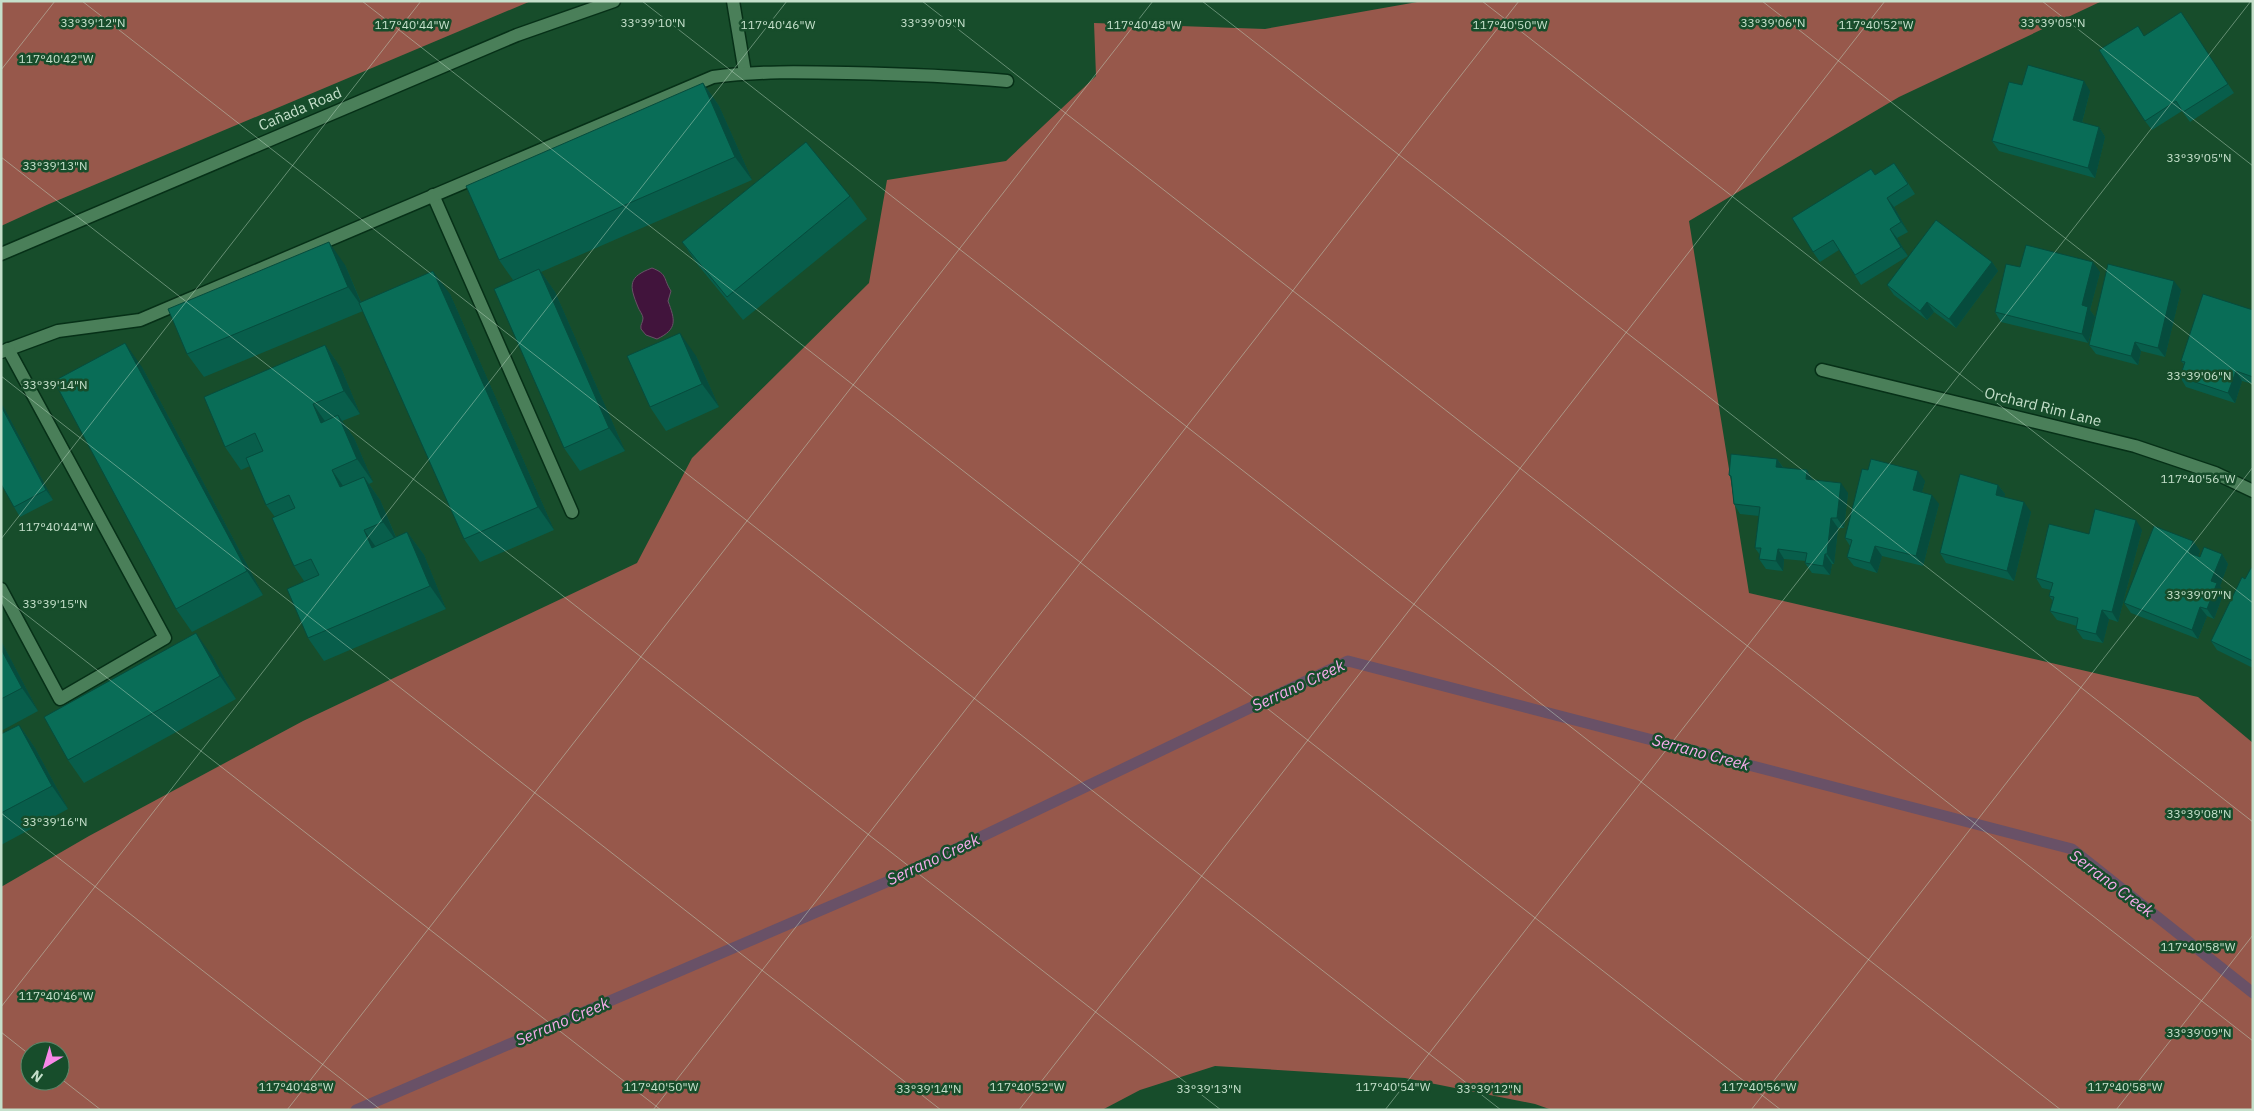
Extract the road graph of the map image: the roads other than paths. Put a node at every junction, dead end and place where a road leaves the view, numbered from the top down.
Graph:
1 (614, 1) edge
2 (733, 1) edge
3 (745, 73) junction
4 (1007, 81) dead end
5 (433, 195) junction
6 (1, 254) edge
7 (4, 351) edge
8 (1822, 370) dead end
9 (2253, 491) edge
10 (572, 512) dead end
11 (1, 589) edge

1 - 6 street, Cañada Road
2 - 3 street
3 - 4 street
3 - 5 street
5 - 7 street
5 - 10 street
7 - 11 street
8 - 9 street, Orchard Rim Lane

